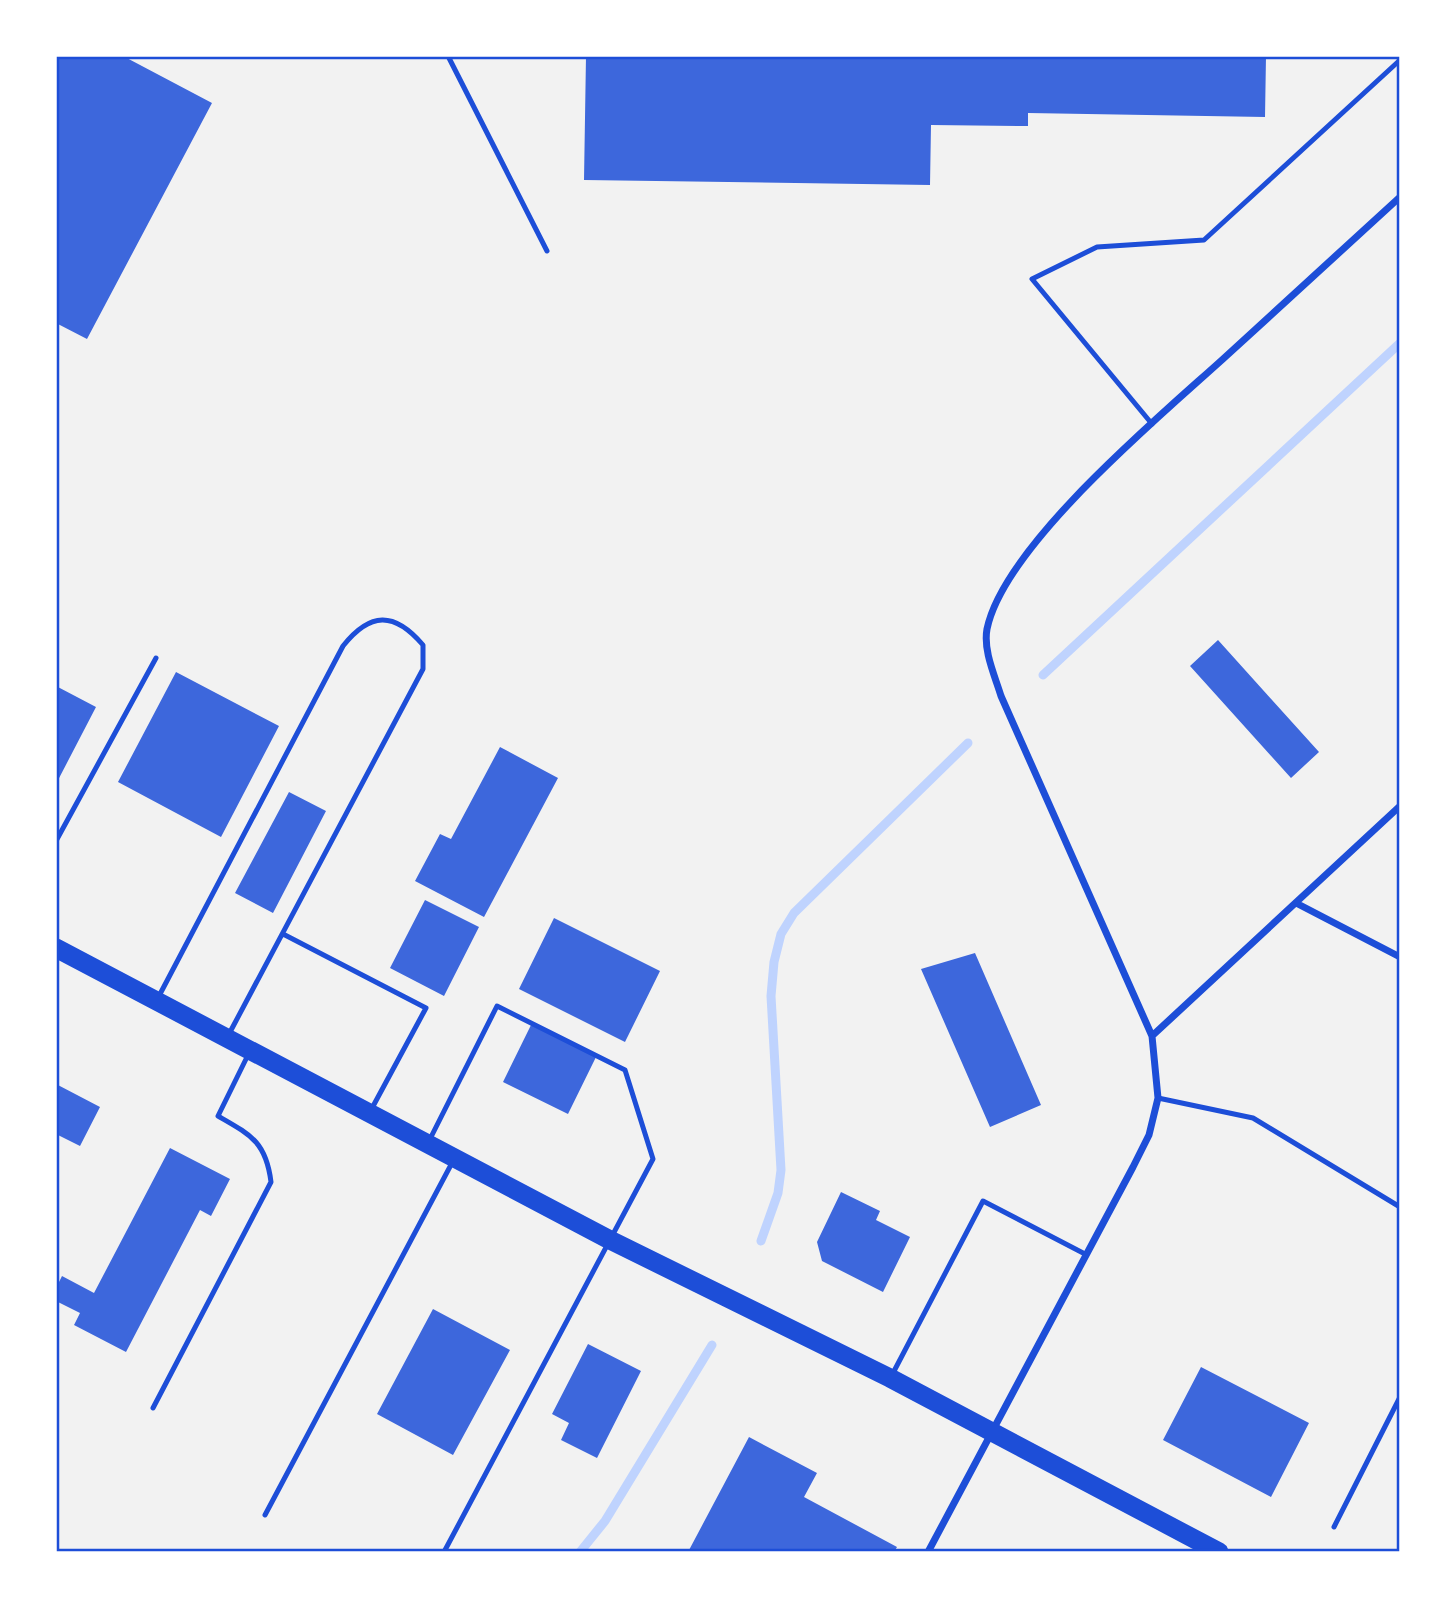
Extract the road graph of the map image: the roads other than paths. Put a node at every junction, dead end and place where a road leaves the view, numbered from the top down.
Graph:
1 (448, 56) edge
2 (1400, 60) edge
3 (1400, 197) edge
4 (547, 251) dead end
5 (1152, 424) junction
6 (156, 658) dead end
7 (1400, 806) edge
8 (56, 841) edge
9 (1296, 903) junction
10 (283, 934) junction
11 (56, 948) edge
12 (1400, 957) edge
13 (156, 1002) junction
14 (1152, 1037) junction
15 (226, 1040) junction
16 (249, 1052) junction
17 (1158, 1098) junction
18 (369, 1114) junction
19 (427, 1144) junction
20 (454, 1158) junction
21 (1400, 1207) edge
22 (610, 1240) junction
23 (1085, 1254) junction
24 (890, 1378) junction
25 (1400, 1397) edge
26 (153, 1408) dead end
27 (991, 1433) junction
28 (265, 1515) dead end
29 (1334, 1527) dead end
30 (444, 1552) edge
31 (928, 1552) edge
32 (1219, 1552) edge

1 - 4 lane
2 - 5 lane
3 - 5 street
5 - 14 street
6 - 8 lane
7 - 9 street
9 - 12 street
9 - 14 street
10 - 13 lane
10 - 15 lane
10 - 18 lane
11 - 13 highway
13 - 15 highway
14 - 17 street
15 - 16 highway
16 - 18 highway
16 - 26 lane
17 - 21 lane
17 - 23 street
18 - 19 highway
19 - 20 highway
19 - 22 lane
20 - 22 highway
20 - 28 lane
22 - 24 highway
22 - 30 lane
23 - 24 lane
23 - 27 street
24 - 27 highway
25 - 29 lane
27 - 31 street
27 - 32 highway

